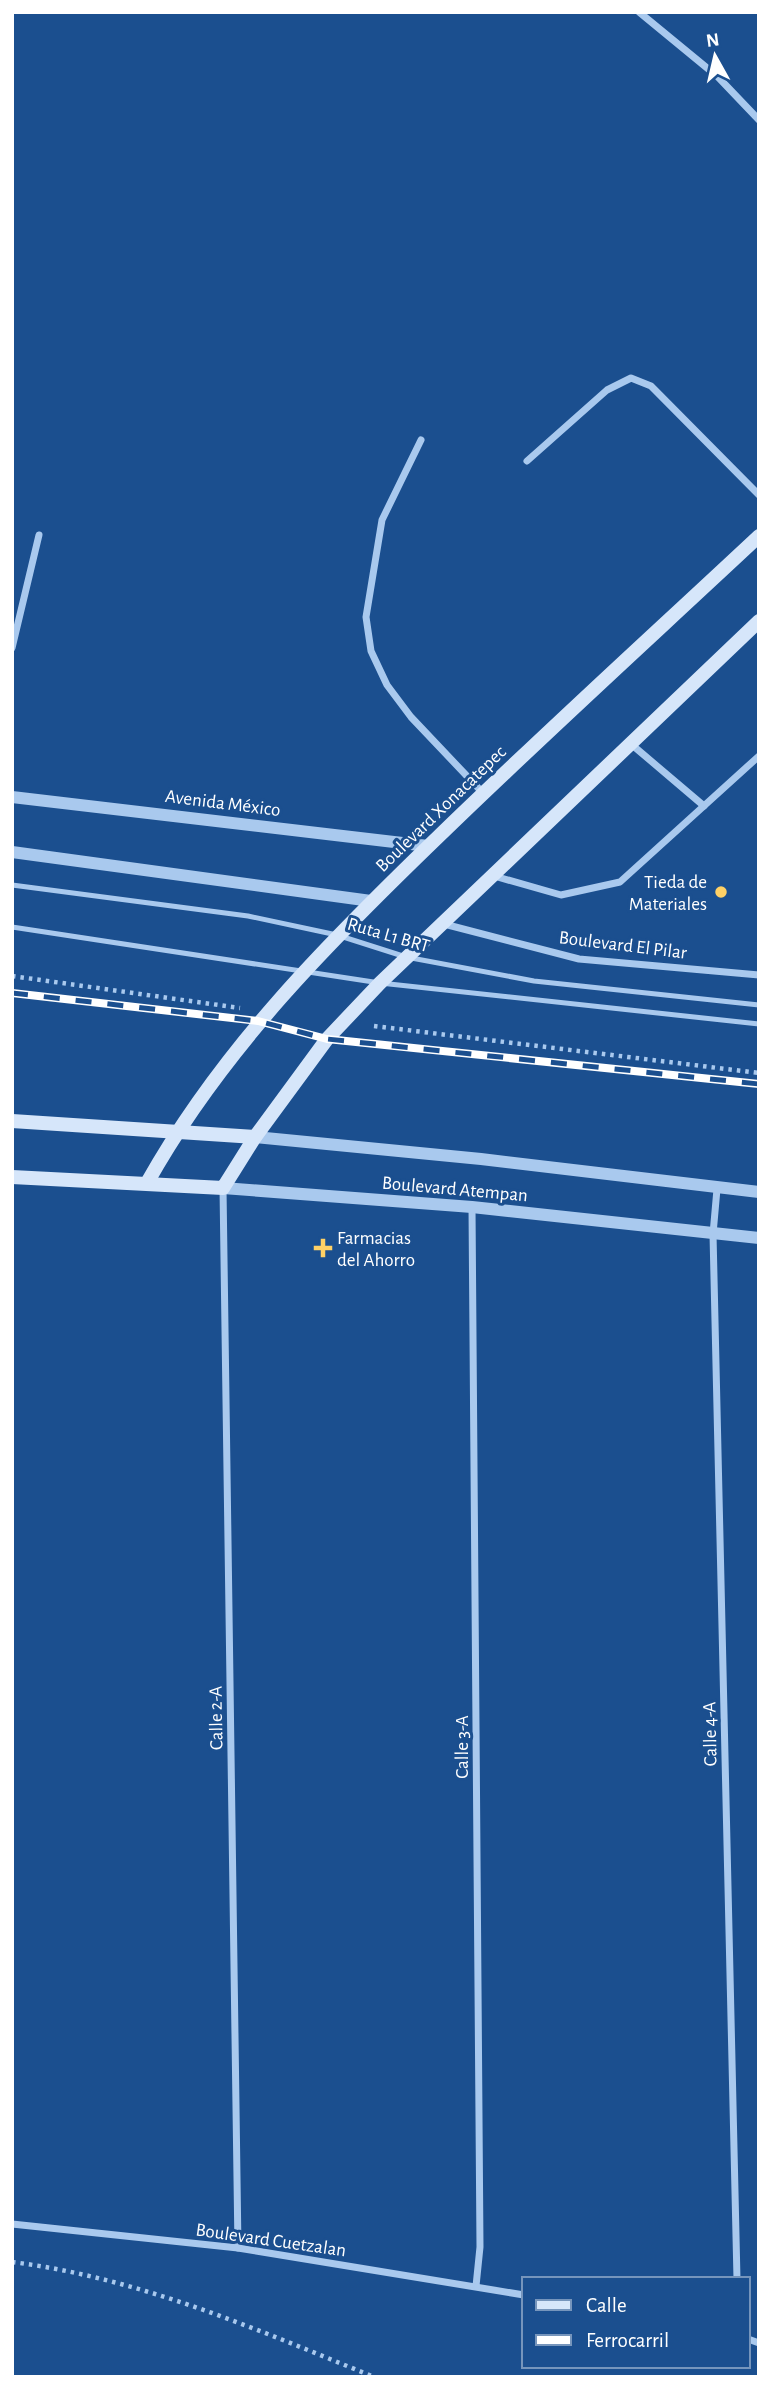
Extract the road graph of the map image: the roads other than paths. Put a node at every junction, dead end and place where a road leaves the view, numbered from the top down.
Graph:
1 (639, 12) edge
2 (759, 120) edge
3 (421, 440) dead end
4 (527, 461) dead end
5 (759, 495) edge
6 (39, 535) dead end
7 (759, 536) edge
8 (759, 621) edge
9 (12, 648) edge
10 (631, 744) junction
11 (759, 756) edge
12 (483, 793) junction
13 (12, 797) edge
14 (704, 806) junction
15 (428, 846) junction
16 (12, 852) edge
17 (494, 876) junction
18 (12, 885) edge
19 (371, 901) junction
20 (444, 925) junction
21 (12, 927) edge
22 (337, 935) junction
23 (406, 957) junction
24 (305, 969) junction
25 (759, 975) edge
26 (380, 983) junction
27 (759, 1005) edge
28 (759, 1024) edge
29 (12, 1121) edge
30 (175, 1133) junction
31 (255, 1137) junction
32 (12, 1177) edge
33 (147, 1183) junction
34 (223, 1188) junction
35 (717, 1188) junction
36 (759, 1192) edge
37 (472, 1208) junction
38 (713, 1234) junction
39 (759, 1238) edge
40 (12, 2224) edge
41 (238, 2248) junction
42 (737, 2277) edge
43 (476, 2286) junction
44 (522, 2295) edge

1 - 2 street
3 - 12 street
4 - 5 street
6 - 9 street
7 - 12 main road, Boulevard Xonacatepec
8 - 10 main road
10 - 14 street
10 - 17 main road
11 - 14 street
12 - 15 main road, Boulevard Xonacatepec
13 - 15 street, Avenida México
14 - 17 street
15 - 19 main road, Boulevard Xonacatepec
16 - 19 street
17 - 20 main road
18 - 22 lane, Ruta L1 BRT
19 - 22 main road, Boulevard Xonacatepec
20 - 23 main road
20 - 25 street, Boulevard El Pilar
21 - 24 lane
22 - 23 lane, Ruta L1 BRT
22 - 24 main road, Boulevard Xonacatepec
23 - 26 main road
23 - 27 lane, Ruta L1 BRT
24 - 26 lane
24 - 30 main road, Boulevard Xonacatepec
26 - 28 lane
26 - 31 main road
29 - 30 main road
30 - 31 main road, Boulevard Atempan
30 - 33 main road, Boulevard Xonacatepec
31 - 34 main road
31 - 35 street, Boulevard Atempan
32 - 33 main road
33 - 34 main road, Boulevard Atempan
34 - 37 street, Boulevard Atempan
34 - 41 street, Calle 2-A
35 - 36 street, Boulevard Atempan
35 - 38 street, Calle 4-A
37 - 38 street, Boulevard Atempan
37 - 43 street, Calle 3-A
38 - 39 street, Boulevard Atempan
38 - 42 street, Calle 4-A
40 - 41 street, Boulevard Cuetzalan
41 - 43 street, Boulevard Cuetzalan
43 - 44 street, Boulevard Cuetzalan

